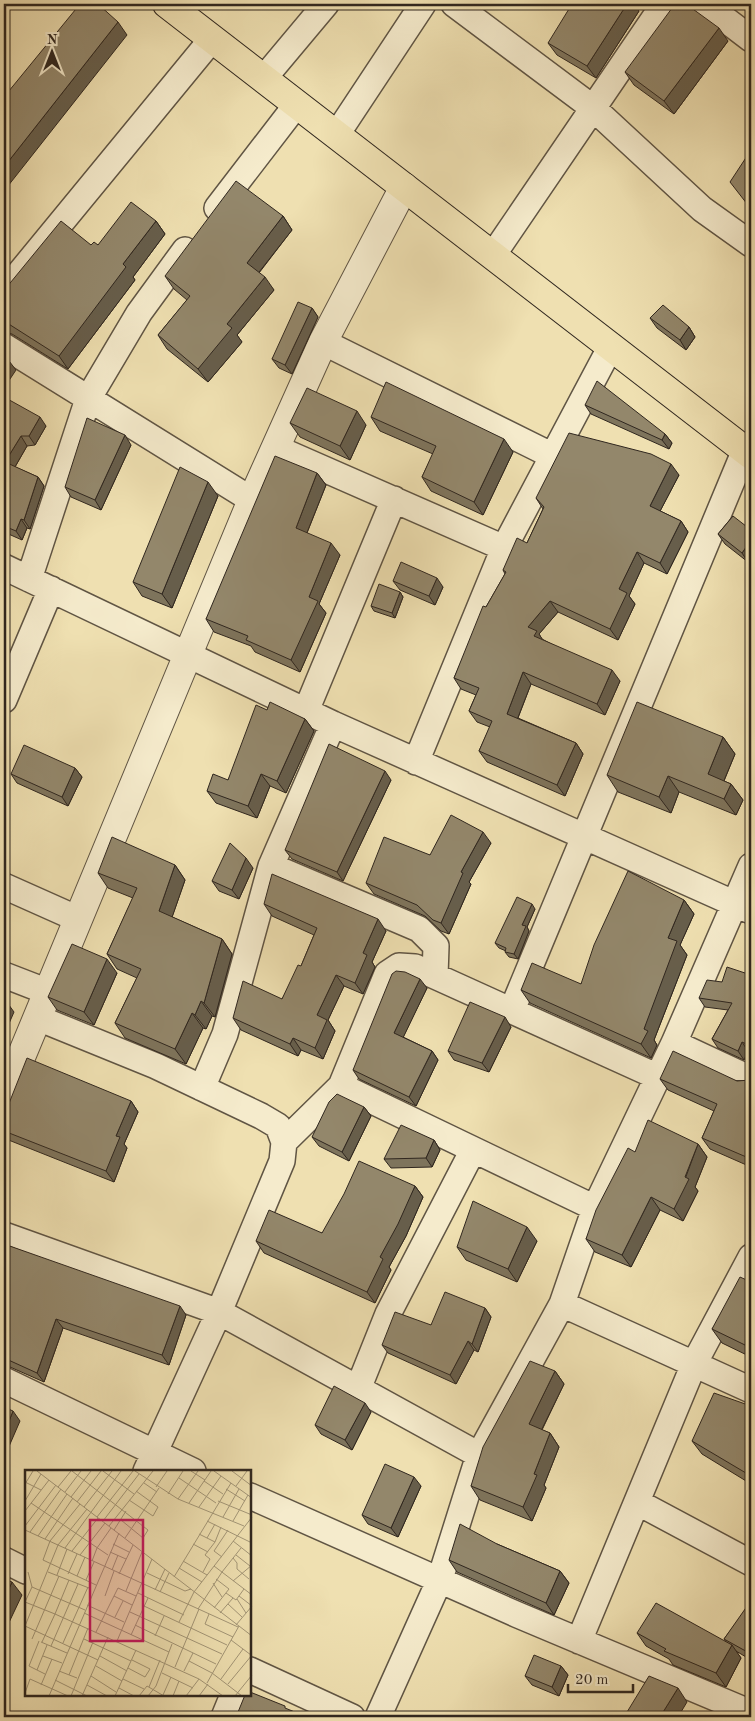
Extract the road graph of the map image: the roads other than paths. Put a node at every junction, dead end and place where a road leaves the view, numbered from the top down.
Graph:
1 (326, 4) edge
2 (423, 4) edge
3 (454, 4) edge
4 (664, 4) edge
5 (705, 4) edge
6 (178, 7) edge
7 (212, 39) junction
8 (751, 39) edge
9 (264, 78) junction
10 (297, 104) junction
11 (593, 108) junction
12 (336, 134) junction
13 (404, 187) junction
14 (751, 244) edge
15 (493, 255) junction
16 (4, 292) edge
17 (324, 342) junction
18 (4, 346) edge
19 (611, 346) junction
20 (88, 399) junction
21 (276, 448) junction
22 (748, 452) edge
23 (553, 456) junction
24 (394, 499) junction
25 (252, 500) junction
26 (504, 548) junction
27 (4, 567) edge
28 (29, 579) junction
29 (51, 590) junction
30 (188, 653) junction
31 (4, 700) edge
32 (306, 711) junction
33 (333, 724) junction
34 (416, 762) junction
35 (584, 838) junction
36 (271, 866) junction
37 (751, 866) edge
38 (4, 886) edge
39 (742, 907) edge
40 (78, 919) junction
41 (4, 975) edge
42 (434, 976) junction
43 (48, 992) junction
44 (512, 1010) junction
45 (38, 1018) junction
46 (674, 1043) junction
47 (658, 1077) junction
48 (751, 1078) edge
49 (341, 1086) junction
50 (202, 1088) junction
51 (4, 1098) edge
52 (284, 1142) junction
53 (473, 1150) junction
54 (595, 1208) junction
55 (4, 1235) edge
56 (751, 1257) edge
57 (562, 1304) junction
58 (219, 1312) junction
59 (694, 1364) junction
60 (4, 1380) edge
61 (358, 1389) junction
62 (751, 1390) edge
63 (479, 1455) junction
64 (150, 1463) edge
65 (188, 1470) edge
66 (251, 1496) edge
67 (637, 1502) junction
68 (4, 1560) edge
69 (751, 1563) edge
70 (25, 1570) edge
71 (440, 1580) junction
72 (579, 1641) junction
73 (251, 1670) edge
74 (234, 1696) edge
75 (751, 1713) edge
76 (224, 1717) edge
77 (352, 1717) edge
78 (378, 1717) edge

1 - 9 street
2 - 12 street
3 - 11 street
4 - 11 street
5 - 8 street
6 - 7 main road
7 - 9 main road
7 - 16 street
9 - 10 main road
10 - 12 main road
10 - 20 street
11 - 14 street
11 - 15 street
12 - 13 main road
13 - 15 main road
13 - 17 street
15 - 19 main road
17 - 21 street
17 - 23 street
18 - 20 street
19 - 22 main road
19 - 23 street
20 - 25 street
20 - 28 street
21 - 24 street
21 - 25 street
22 - 35 street
23 - 26 street
24 - 26 street
24 - 32 street
25 - 30 street
26 - 34 street
27 - 28 street
28 - 29 street
29 - 30 street
29 - 31 street
30 - 32 street
30 - 40 street
32 - 33 street
33 - 34 street
33 - 36 street
34 - 35 street
35 - 39 street
35 - 44 street
36 - 42 street
36 - 50 street
37 - 39 street
38 - 40 street
39 - 46 street
40 - 43 street
41 - 43 street
42 - 44 street
42 - 49 street
43 - 45 street
44 - 47 street
45 - 50 street
45 - 51 street
46 - 47 street
46 - 48 street
47 - 54 street
49 - 52 street
49 - 53 street
50 - 52 street
52 - 58 street
53 - 54 street
53 - 61 street
54 - 57 street
55 - 58 street
56 - 59 street
57 - 59 street
57 - 63 street
58 - 61 street
58 - 64 street
59 - 62 street
59 - 67 street
60 - 64 street
61 - 63 street
63 - 71 street
64 - 65 street
66 - 71 street
67 - 69 street
67 - 72 street
68 - 70 street
71 - 72 street
71 - 78 street
72 - 75 street
73 - 77 street
74 - 76 street

